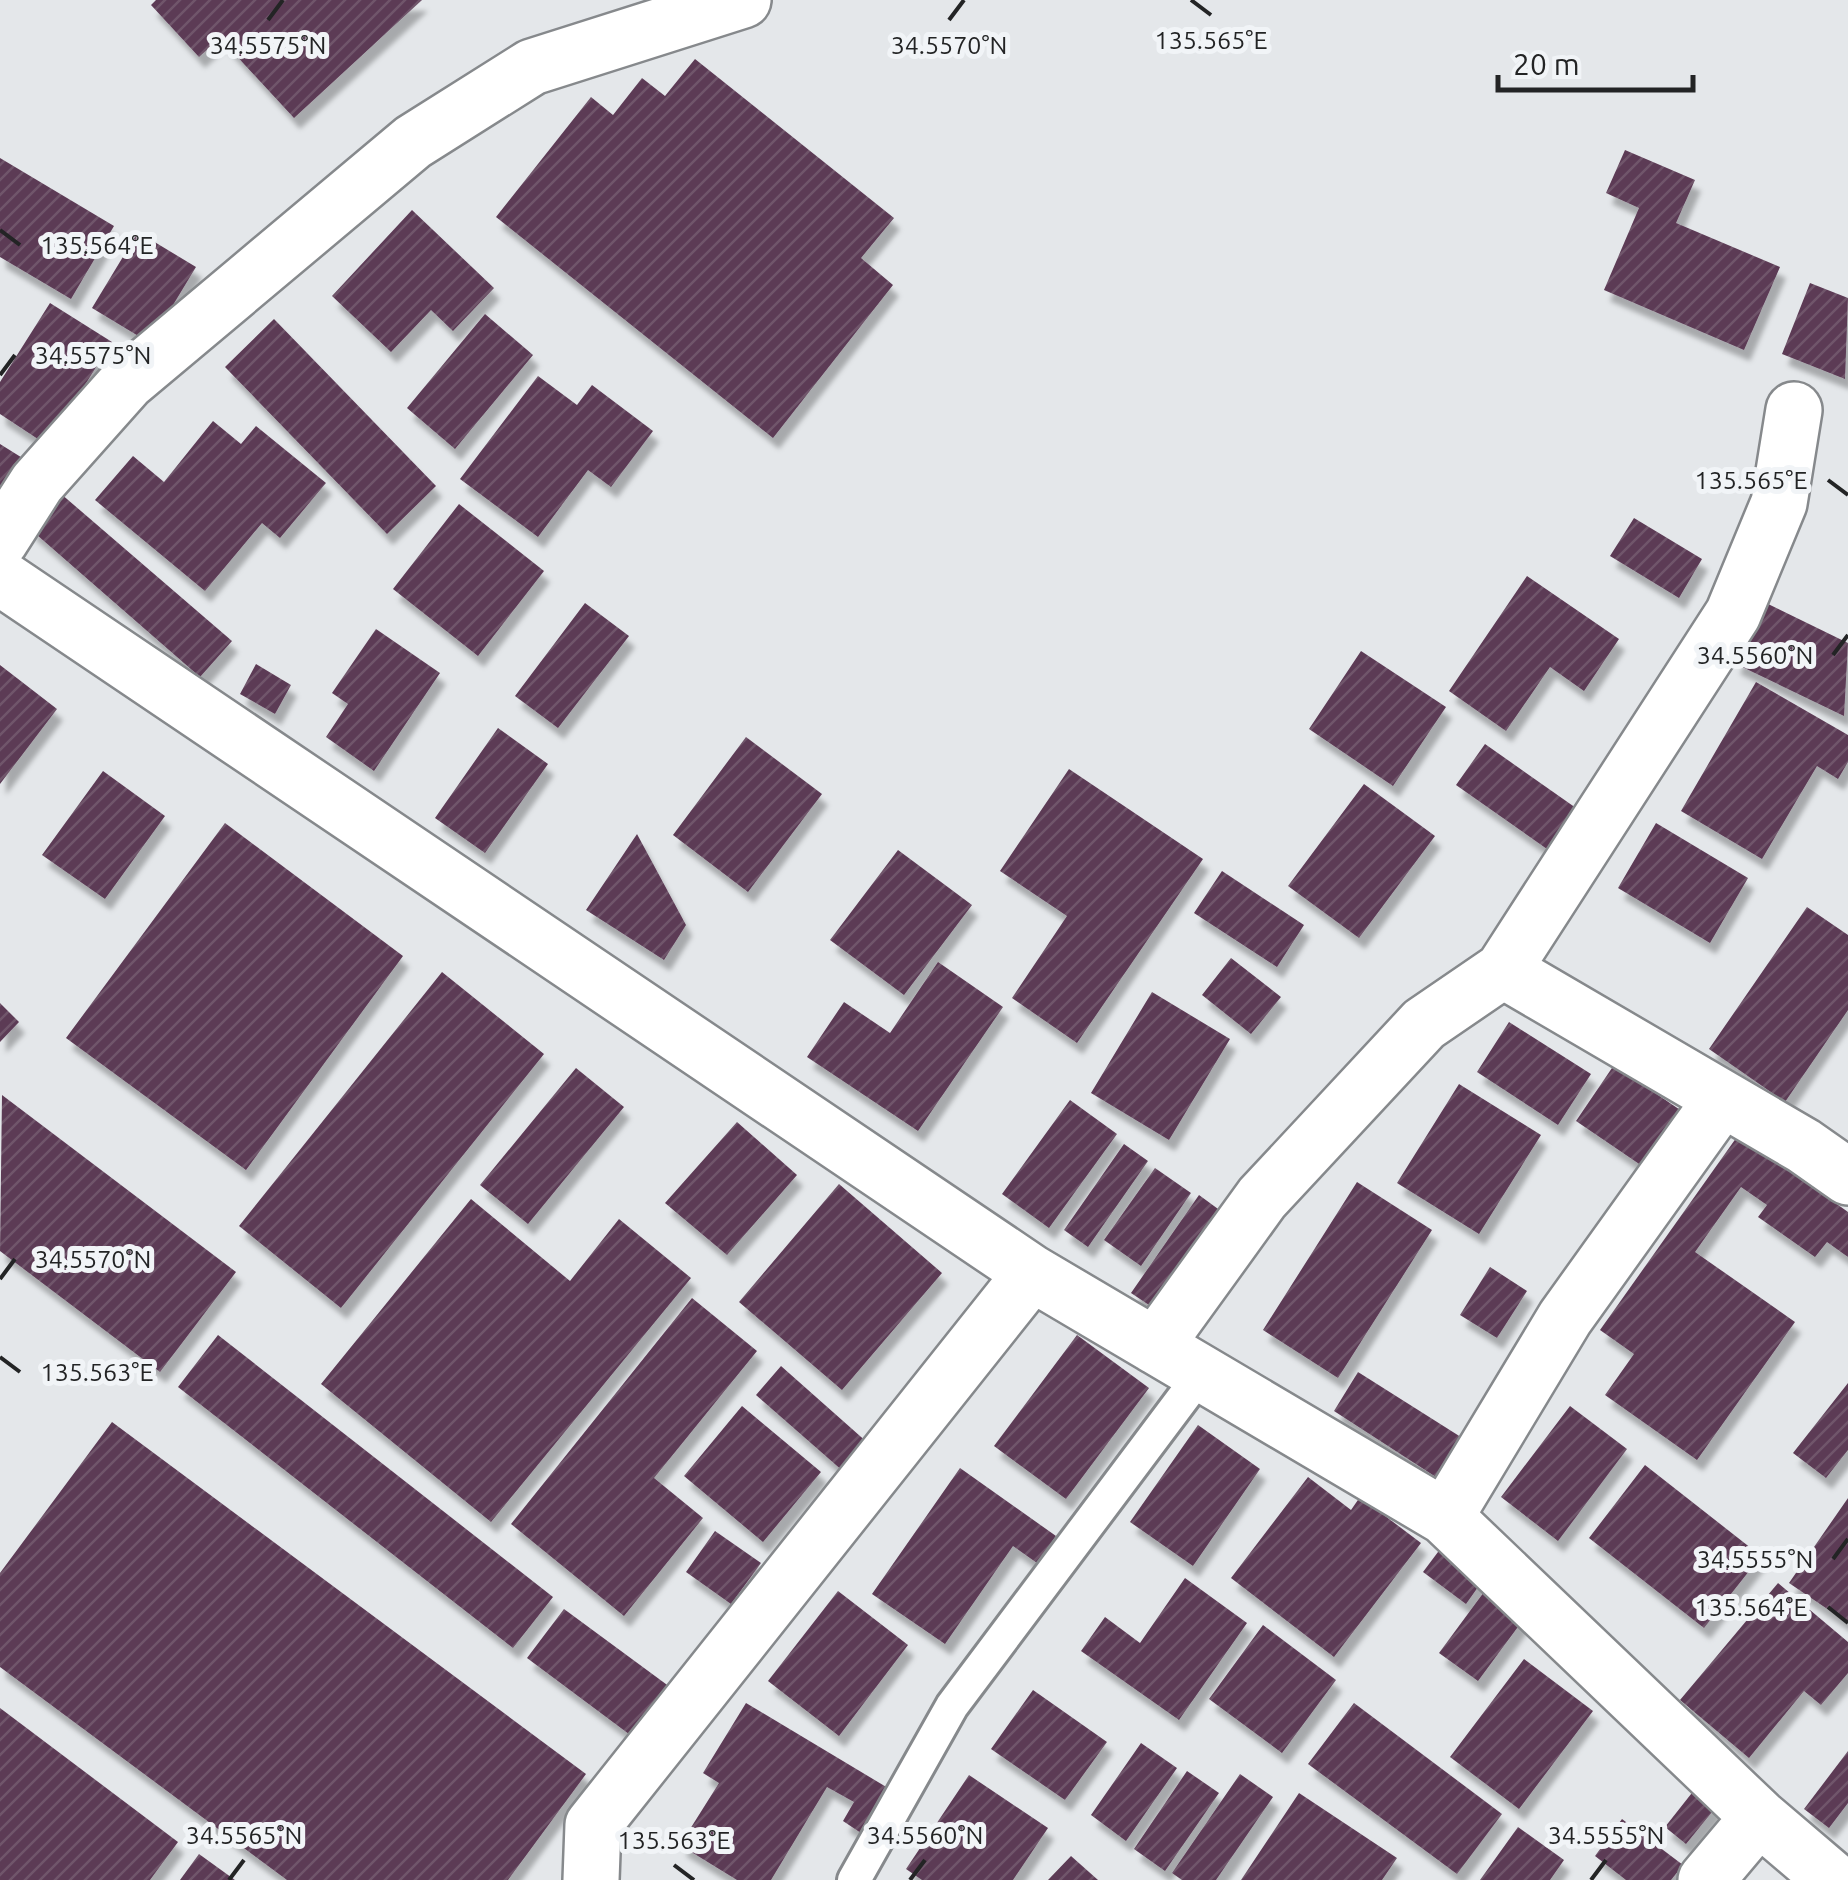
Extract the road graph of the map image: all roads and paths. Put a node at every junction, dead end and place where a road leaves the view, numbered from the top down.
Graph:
1 (743, 0) edge
2 (1794, 410) dead end
3 (0, 541) edge
4 (0, 577) edge
5 (1503, 970) junction
6 (1722, 1099) junction
7 (1848, 1177) edge
8 (1032, 1273) junction
9 (1154, 1346) junction
10 (1201, 1374) junction
11 (1445, 1517) junction
12 (1759, 1817) junction
13 (1848, 1856) edge
14 (1833, 1879) edge
15 (591, 1880) edge
16 (854, 1880) edge
17 (1706, 1880) edge

1 - 3 street
2 - 5 street
4 - 8 street
5 - 6 street
5 - 9 street
6 - 7 street
6 - 11 street
8 - 9 street
8 - 15 street
9 - 10 street
10 - 11 street
10 - 16 lane
11 - 12 street
12 - 14 street
12 - 17 street
13 - 14 street

